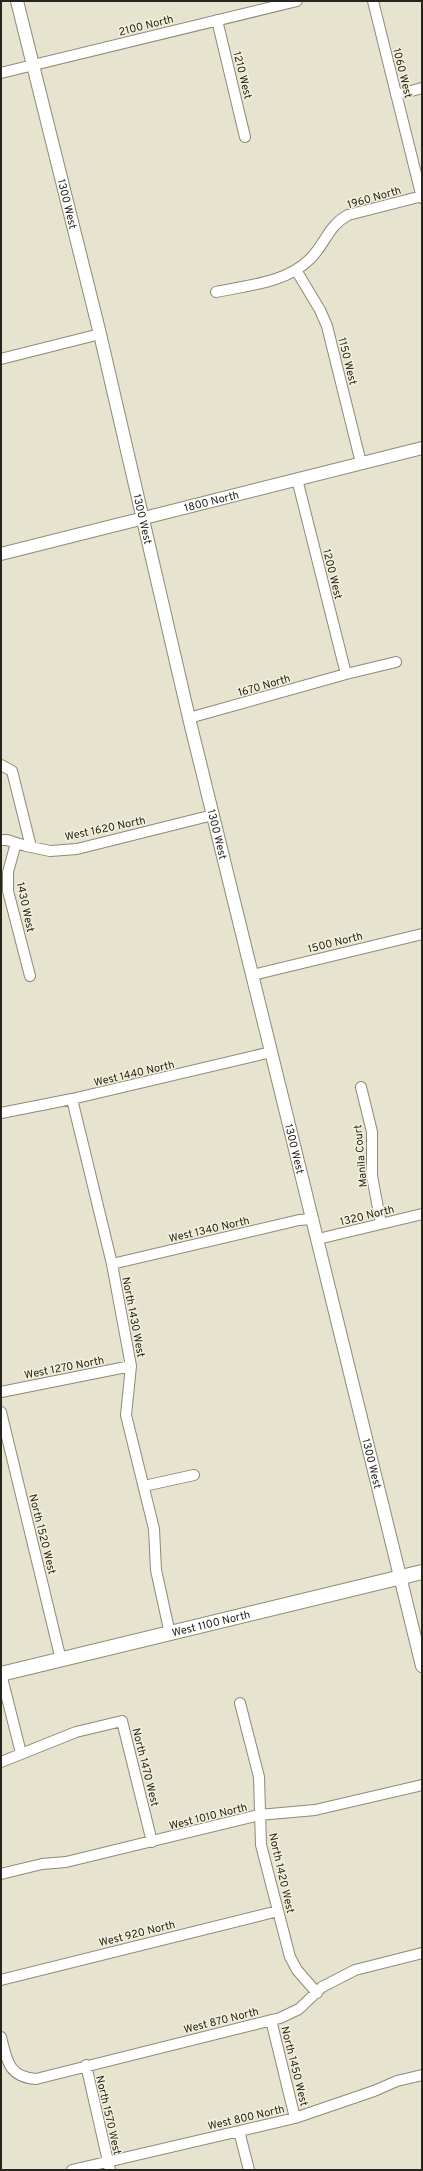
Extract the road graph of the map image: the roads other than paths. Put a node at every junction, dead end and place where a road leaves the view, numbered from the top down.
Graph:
1 (17, 1) edge
2 (297, 1) edge
3 (373, 1) edge
4 (217, 20) junction
5 (32, 65) junction
6 (1, 73) edge
7 (422, 88) edge
8 (396, 95) junction
9 (245, 137) dead end
10 (422, 197) edge
11 (296, 270) junction
12 (216, 292) dead end
13 (100, 334) junction
14 (1, 359) edge
15 (422, 448) edge
16 (361, 463) junction
17 (297, 479) junction
18 (143, 519) junction
19 (1, 554) edge
20 (396, 662) dead end
21 (346, 674) junction
22 (189, 718) junction
23 (1, 765) edge
24 (213, 814) junction
25 (1, 840) edge
26 (16, 843) junction
27 (31, 847) junction
28 (422, 934) edge
29 (253, 975) junction
30 (30, 976) dead end
31 (271, 1052) junction
32 (361, 1087) dead end
33 (72, 1100) junction
34 (1, 1113) edge
35 (422, 1214) edge
36 (312, 1219) junction
37 (381, 1224) junction
38 (318, 1239) junction
39 (112, 1264) junction
40 (131, 1366) junction
41 (1, 1392) edge
42 (1, 1412) edge
43 (194, 1474) dead end
44 (144, 1486) junction
45 (422, 1572) edge
46 (400, 1577) junction
47 (170, 1634) junction
48 (61, 1660) junction
49 (422, 1666) edge
50 (1, 1674) edge
51 (240, 1703) dead end
52 (21, 1753) junction
53 (1, 1762) edge
54 (422, 1785) edge
55 (259, 1816) junction
56 (152, 1842) junction
57 (1, 1874) edge
58 (278, 1911) junction
59 (422, 1953) edge
60 (1, 1980) edge
61 (317, 1993) junction
62 (271, 2020) junction
63 (1, 2037) edge
64 (86, 2065) junction
65 (422, 2075) edge
66 (295, 2118) junction
67 (239, 2131) junction
68 (109, 2166) edge
69 (72, 2170) edge
70 (249, 2170) edge

1 - 5 street, 1300 West
2 - 4 street, 2100 North
3 - 8 street, 1060 West
4 - 5 street, 2100 North
4 - 9 street, 1210 West
5 - 6 street, 2100 North
5 - 13 street, 1300 West
7 - 8 street
8 - 10 street, 1060 West
10 - 11 street, 1960 North
11 - 12 street, 1960 North
11 - 16 street, 1150 West
13 - 14 street
13 - 18 street, 1300 West
15 - 16 street, 1800 North
16 - 17 street, 1800 North
17 - 18 street, 1800 North
17 - 21 street, 1200 West
18 - 19 street, 1800 North
18 - 22 street, 1300 West
20 - 21 street, 1670 North
21 - 22 street, 1670 North
22 - 24 street, 1300 West
23 - 27 street
24 - 27 street, West 1620 North
24 - 29 street, 1300 West
25 - 26 street, West 1620 North
26 - 27 street, West 1620 North
26 - 30 street, 1430 West
28 - 29 street, 1500 North
29 - 31 street, 1300 West
31 - 33 street, West 1440 North
31 - 36 street, 1300 West
32 - 37 street, Manila Court
33 - 34 street, West 1440 North
33 - 39 street, North 1430 West
35 - 37 street, 1320 North
36 - 38 street, 1300 West
36 - 39 street, West 1340 North
37 - 38 street, 1320 North
38 - 46 street, 1300 West
39 - 40 street, North 1430 West
40 - 41 street, West 1270 North
40 - 44 street, North 1430 West
42 - 48 street, North 1520 West
43 - 44 street
44 - 47 street, North 1430 West
45 - 46 main road, West 1100 North
46 - 47 main road, West 1100 North
46 - 49 street, 1300 West
47 - 48 main road, West 1100 North
48 - 50 main road, West 1100 North
50 - 52 street
51 - 55 street, North 1420 West
52 - 53 street
52 - 56 street, North 1470 West
54 - 55 street, West 1010 North
55 - 56 street, West 1010 North
55 - 58 street, North 1420 West
56 - 57 street, West 1010 North
58 - 60 street, West 920 North
58 - 61 street, North 1420 West
59 - 61 street, West 870 North
61 - 62 street, West 870 North
62 - 64 street, West 870 North
62 - 66 street, North 1450 West
63 - 64 street, West 870 North
64 - 68 street, North 1570 West
65 - 66 street, West 800 North
66 - 67 street, West 800 North
67 - 68 street, West 800 North
67 - 70 street
68 - 69 street, West 800 North

